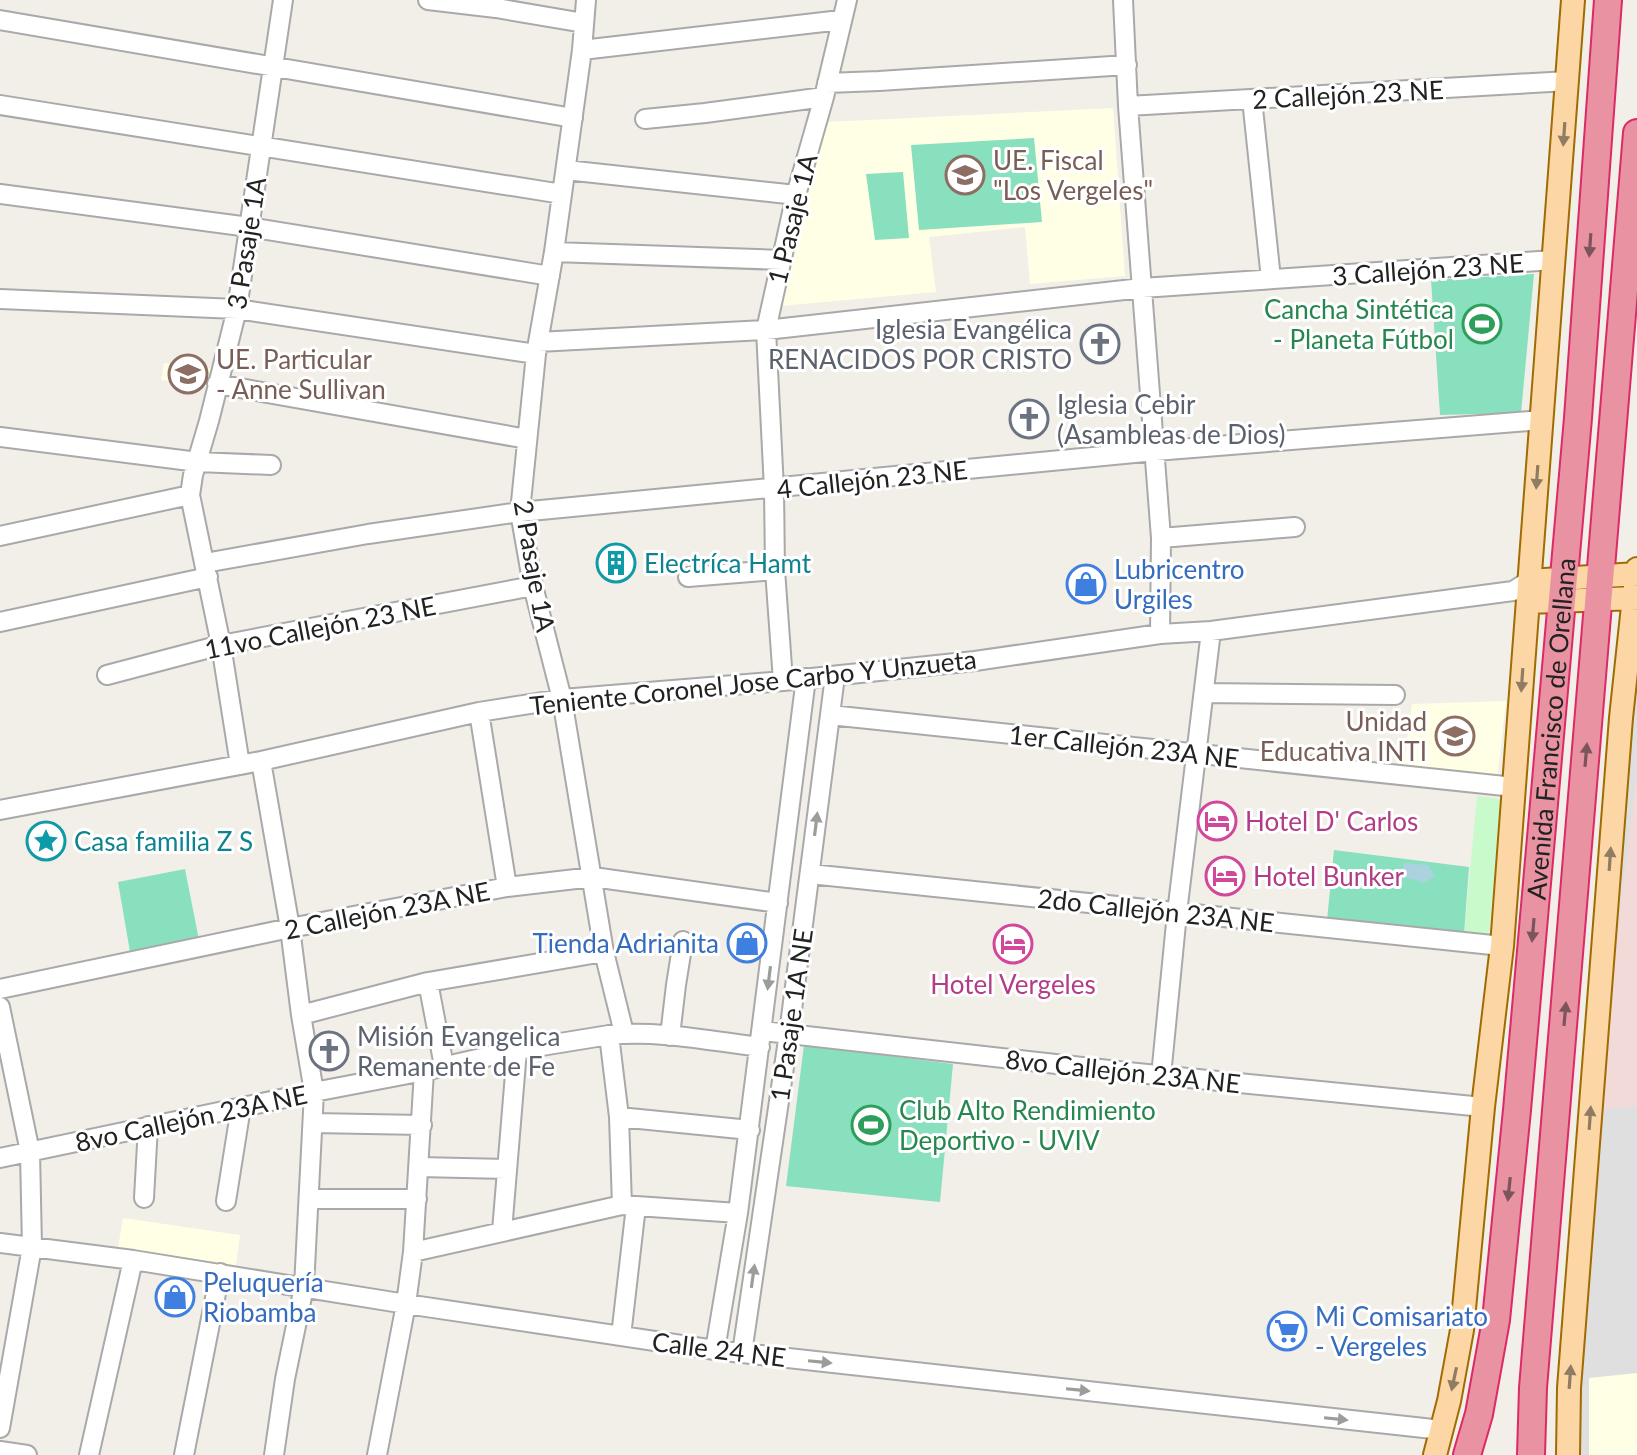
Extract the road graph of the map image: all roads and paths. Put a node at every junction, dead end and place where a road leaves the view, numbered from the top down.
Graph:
1 (283, 0) edge
2 (428, 0) edge
3 (586, 0) edge
4 (847, 0) edge
5 (1123, 0) edge
6 (1573, 0) edge
7 (1608, 0) edge
8 (0, 20) edge
9 (841, 20) junction
10 (584, 23) junction
11 (582, 50) junction
12 (1127, 65) junction
13 (274, 66) junction
14 (1568, 81) junction
15 (825, 90) junction
16 (1252, 99) junction
17 (0, 105) edge
18 (1128, 106) junction
19 (573, 118) junction
20 (645, 119) dead end
21 (1637, 133) edge
22 (262, 146) junction
23 (566, 170) junction
24 (0, 194) edge
25 (562, 194) junction
26 (796, 195) junction
27 (249, 227) junction
28 (554, 252) junction
29 (782, 260) junction
30 (1554, 260) junction
31 (550, 276) junction
32 (1271, 279) junction
33 (1142, 288) junction
34 (0, 299) edge
35 (237, 309) junction
36 (766, 330) junction
37 (1637, 333) edge
38 (537, 348) junction
39 (217, 384) junction
40 (1616, 388) junction
41 (1542, 420) junction
42 (0, 437) edge
43 (527, 439) junction
44 (1155, 451) junction
45 (198, 462) junction
46 (271, 465) dead end
47 (774, 489) junction
48 (190, 495) junction
49 (520, 512) junction
50 (1295, 527) dead end
51 (0, 536) edge
52 (1161, 538) junction
53 (206, 570) junction
54 (775, 570) junction
55 (1637, 572) edge
56 (688, 577) dead end
57 (533, 586) junction
58 (1599, 588) junction
59 (1562, 590) junction
60 (1523, 592) junction
61 (1636, 598) edge
62 (0, 622) edge
63 (1211, 631) junction
64 (1160, 634) junction
65 (221, 645) junction
66 (107, 675) dead end
67 (835, 676) junction
68 (806, 678) junction
69 (783, 681) junction
70 (1637, 684) edge
71 (1204, 693) junction
72 (1395, 695) dead end
73 (562, 699) junction
74 (479, 712) junction
75 (830, 715) junction
76 (1621, 718) junction
77 (1195, 754) junction
78 (261, 761) junction
79 (240, 765) junction
80 (1514, 787) junction
81 (0, 810) edge
82 (810, 874) junction
83 (593, 877) junction
84 (507, 887) junction
85 (778, 903) junction
86 (1177, 913) junction
87 (290, 928) junction
88 (683, 941) dead end
89 (1502, 946) junction
90 (604, 952) junction
91 (428, 982) junction
92 (0, 989) edge
93 (0, 1007) edge
94 (301, 1015) junction
95 (789, 1033) junction
96 (616, 1034) junction
97 (670, 1036) junction
98 (761, 1039) junction
99 (517, 1050) junction
100 (444, 1066) junction
101 (424, 1071) junction
102 (1161, 1076) junction
103 (314, 1092) junction
104 (241, 1107) junction
105 (1483, 1107) junction
106 (619, 1117) junction
107 (313, 1123) junction
108 (422, 1125) junction
109 (148, 1126) junction
110 (750, 1130) junction
111 (30, 1152) junction
112 (0, 1158) edge
113 (419, 1167) junction
114 (507, 1169) junction
115 (144, 1198) dead end
116 (310, 1199) junction
117 (417, 1199) junction
118 (226, 1201) dead end
119 (629, 1206) junction
120 (738, 1213) junction
121 (502, 1231) junction
122 (0, 1243) edge
123 (32, 1247) junction
124 (413, 1252) junction
125 (133, 1260) junction
126 (220, 1273) junction
127 (304, 1287) junction
128 (406, 1304) junction
129 (621, 1336) junction
130 (715, 1350) junction
131 (742, 1353) junction
132 (1, 1421) edge
133 (1442, 1430) junction
134 (0, 1451) edge
135 (27, 1455) edge
136 (89, 1455) edge
137 (184, 1455) edge
138 (274, 1455) edge
139 (377, 1455) edge
140 (1435, 1455) edge
141 (1467, 1455) edge
142 (1531, 1455) edge
143 (1568, 1455) edge

1 - 13 street, 3 Pasaje 1A
2 - 10 street
3 - 10 street, 2 Pasaje 1A
4 - 9 street, 1 Pasaje 1A
5 - 12 street
6 - 14 main road, Avenida Francisco de Orellana
7 -> 59 highway, Avenida Francisco de Orellana
8 - 13 street
9 - 11 street
9 - 15 street, 1 Pasaje 1A
10 - 11 street, 2 Pasaje 1A
11 - 19 street, 2 Pasaje 1A
12 - 15 street
12 - 18 street
13 - 19 street
13 - 22 street, 3 Pasaje 1A
14 - 16 street, 2 Callejón 23 NE
14 -> 30 main road, Avenida Francisco de Orellana
15 - 20 street
15 - 26 street, 1 Pasaje 1A
16 - 18 street, 2 Callejón 23 NE
16 - 32 street
17 - 22 street
18 - 33 street
19 - 23 street, 2 Pasaje 1A
21 - 40 highway, Avenida Francisco de Orellana
22 - 25 street
22 - 27 street, 3 Pasaje 1A
23 - 25 street, 2 Pasaje 1A
23 - 26 street
24 - 27 street
25 - 28 street, 2 Pasaje 1A
26 - 29 street, 1 Pasaje 1A
27 - 31 street
27 - 35 street, 3 Pasaje 1A
28 - 29 street
28 - 31 street, 2 Pasaje 1A
29 - 36 street, 1 Pasaje 1A
30 - 32 street, 3 Callejón 23 NE
30 - 41 main road, Avenida Francisco de Orellana
31 - 38 street, 2 Pasaje 1A
32 - 33 street, 3 Callejón 23 NE
33 - 36 street, 3 Callejón 23 NE
33 - 44 street
34 - 35 street, 3 Callejón 23 NE
35 - 38 street, 3 Callejón 23 NE
35 - 39 street, 3 Pasaje 1A
36 - 38 street, 3 Callejón 23 NE
36 - 47 street, 1 Pasaje 1A
37 - 40 highway
38 - 43 street, 2 Pasaje 1A
39 - 43 street
39 - 45 street, 3 Pasaje 1A
40 - 58 highway, Avenida Francisco de Orellana
41 - 44 street, 4 Callejón 23 NE
41 -> 60 main road, Avenida Francisco de Orellana
42 - 45 street
43 - 49 street, 2 Pasaje 1A
44 - 47 street, 4 Callejón 23 NE
44 - 52 street
45 - 46 street
45 - 48 street, 3 Pasaje 1A
47 - 49 street, 4 Callejón 23 NE
47 - 54 street, 1 Pasaje 1A
48 - 51 street
48 - 53 street, 3 Pasaje 1A
49 - 53 street, 4 Callejón 23 NE
49 - 57 street, 2 Pasaje 1A
50 - 52 street
52 - 64 street
53 - 62 street, 4 Callejón 23 NE
53 - 65 street, 3 Pasaje 1A
54 - 56 street
54 - 69 street, 1 Pasaje 1A
55 - 58 main road
55 - 61 main road
57 - 65 street, 11vo Callejón 23 NE
57 - 73 street, 2 Pasaje 1A
58 - 59 main road
58 - 61 main road
142 -> 58 highway, Avenida Francisco de Orellana
59 - 60 main road
59 -> 141 highway, Avenida Francisco de Orellana
60 - 63 street, Teniente Coronel Jose Carbo Y Unzueta
60 -> 80 main road, Avenida Francisco de Orellana
61 - 76 main road
63 - 64 street, Teniente Coronel Jose Carbo Y Unzueta
63 - 71 street
64 - 67 street, Teniente Coronel Jose Carbo Y Unzueta
65 - 66 street, 11vo Callejón 23 NE
65 - 79 street, 3 Pasaje 1A
67 - 68 street, Teniente Coronel Jose Carbo Y Unzueta
67 - 75 street, 1 Pasaje 1A NE
68 - 69 street, Teniente Coronel Jose Carbo Y Unzueta
68 - 85 street, 1 Pasaje 1A NE
69 - 73 street, Teniente Coronel Jose Carbo Y Unzueta
70 - 76 main road
71 - 72 street
71 - 77 street
73 - 74 street, Teniente Coronel Jose Carbo Y Unzueta
73 - 83 street, 2 Pasaje 1A
74 - 78 street, Teniente Coronel Jose Carbo Y Unzueta
74 - 84 street
75 - 77 street, 1er Callejón 23A NE
82 -> 75 street, 1 Pasaje 1A NE
143 -> 76 main road
77 - 80 street, 1er Callejón 23A NE
77 - 86 street
78 - 79 street, Teniente Coronel Jose Carbo Y Unzueta
78 - 87 street
79 - 81 street, Teniente Coronel Jose Carbo Y Unzueta
80 - 89 main road, Avenida Francisco de Orellana
82 - 86 street, 2do Callejón 23A NE
82 - 95 street, 1 Pasaje 1A NE
83 - 84 street, 2 Callejón 23A NE
83 - 85 street, 2 Callejón 23A NE
83 - 90 street, 2 Pasaje 1A
84 - 87 street, 2 Callejón 23A NE
85 -> 98 street, 1 Pasaje 1A NE
86 - 89 street, 2do Callejón 23A NE
86 - 102 street
87 - 92 street, 2 Callejón 23A NE
87 - 94 street
88 - 97 street
89 - 105 main road, Avenida Francisco de Orellana
90 - 91 street
90 - 96 street, 2 Pasaje 1A
91 - 94 street
91 - 100 street
93 - 111 street
94 - 103 street
95 - 98 street, 8vo Callejón 23A NE
95 - 102 street, 8vo Callejón 23A NE
131 -> 95 street, 1 Pasaje 1A NE
96 - 97 street, 8vo Callejón 23A NE
96 - 99 street, 8vo Callejón 23A NE
96 - 106 street, 2 Pasaje 1A
97 - 98 street, 8vo Callejón 23A NE
98 - 110 street, 1 Pasaje 1A NE
99 - 100 street, 8vo Callejón 23A NE
99 - 114 street
100 - 101 street, 8vo Callejón 23A NE
101 - 103 street, 8vo Callejón 23A NE
101 - 108 street
102 - 105 street, 8vo Callejón 23A NE
103 - 104 street, 8vo Callejón 23A NE
103 - 107 street
104 - 109 street, 8vo Callejón 23A NE
104 - 118 street
105 -> 133 main road, Avenida Francisco de Orellana
106 - 110 street
106 - 119 street, 2 Pasaje 1A
107 - 108 street
107 - 116 street
108 - 113 street
109 - 111 street, 8vo Callejón 23A NE
109 - 115 street
110 - 120 street, 1 Pasaje 1A NE
111 - 112 street, 8vo Callejón 23A NE
111 - 123 street
113 - 114 street
113 - 117 street
114 - 121 street
116 - 117 street
116 - 127 street
117 - 124 street
119 - 120 street
119 - 121 street
119 - 129 street, 2 Pasaje 1A
120 - 130 street, 1 Pasaje 1A NE
121 - 124 street
122 - 123 street, Calle 24 NE
123 - 125 street, Calle 24 NE
123 - 132 street
124 - 128 street
125 - 126 street, Calle 24 NE
125 - 136 street
126 - 127 street, Calle 24 NE
126 - 137 street
127 - 128 street, Calle 24 NE
127 - 138 street
128 - 129 street, Calle 24 NE
128 - 139 street
129 - 130 street, Calle 24 NE
130 - 131 street, Calle 24 NE
131 -> 133 street, Calle 24 NE
133 - 140 main road, Avenida Francisco de Orellana
134 - 135 street

